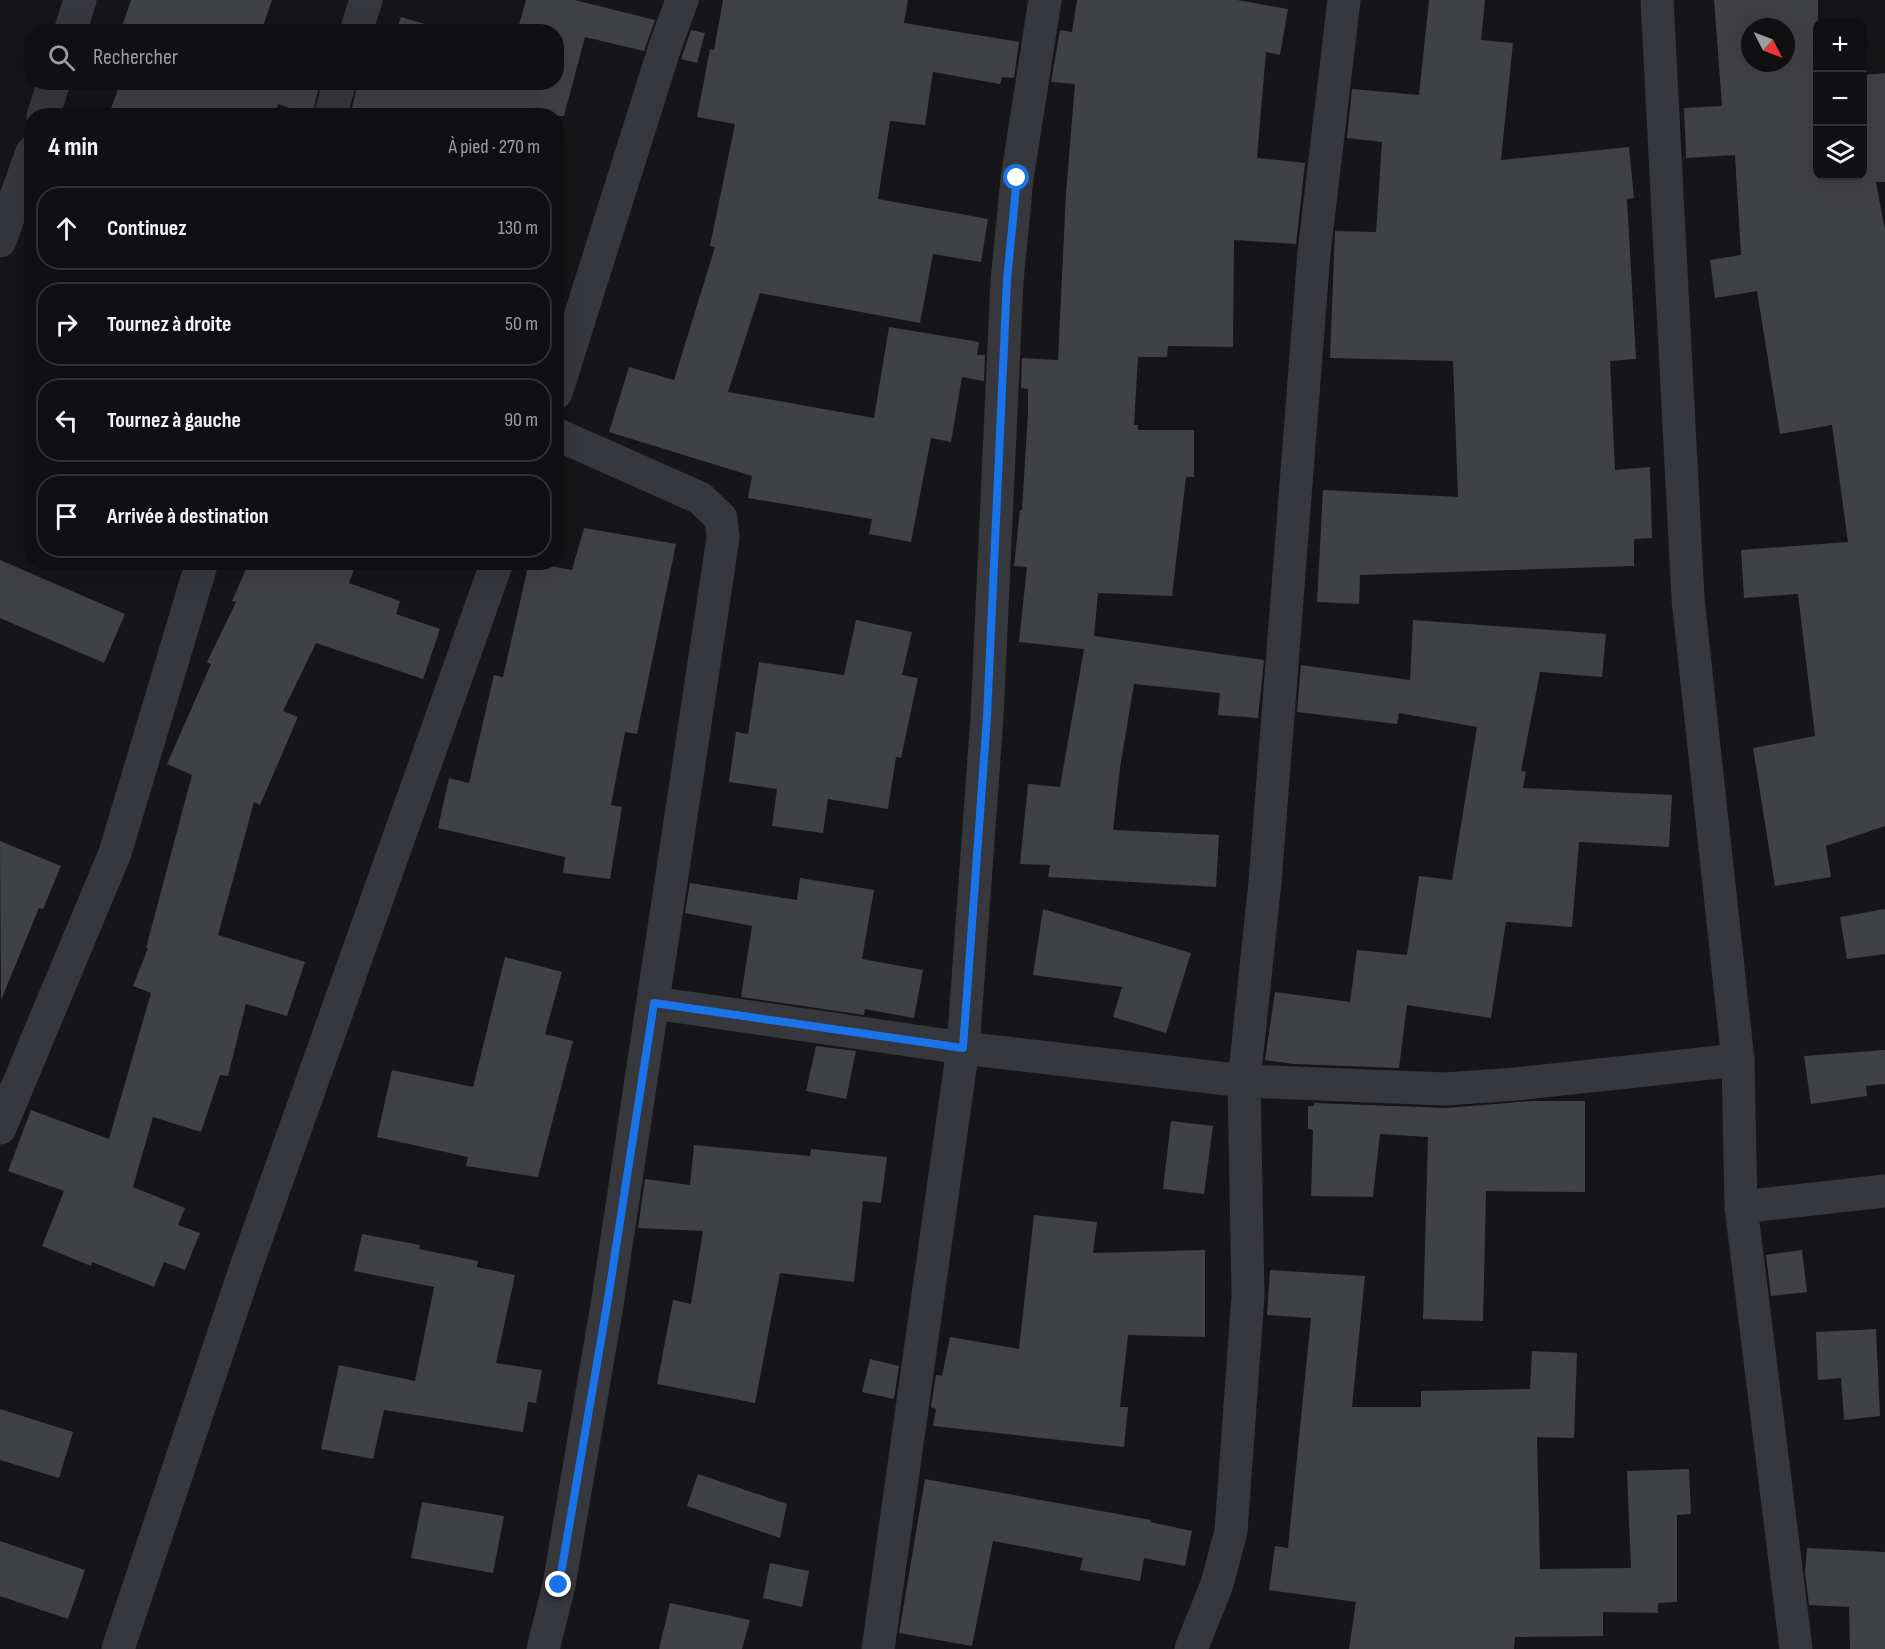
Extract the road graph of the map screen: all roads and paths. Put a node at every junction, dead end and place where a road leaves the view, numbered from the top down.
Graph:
1 (80, 0) edge
2 (366, 0) edge
3 (682, 0) edge
4 (1045, 0) edge
5 (1344, 0) edge
6 (1657, 0) edge
7 (72, 24) edge
8 (358, 24) edge
9 (51, 90) edge
10 (338, 90) edge
11 (46, 108) edge
12 (332, 108) edge
13 (18, 167) edge
14 (0, 241) edge
15 (564, 368) edge
16 (564, 438) edge
17 (200, 570) edge
18 (494, 570) edge
19 (654, 1003) junction
20 (963, 1048) junction
21 (1738, 1060) junction
22 (1244, 1081) junction
23 (0, 1128) edge
24 (1885, 1191) edge
25 (1741, 1207) junction
26 (118, 1649) edge
27 (543, 1649) edge
28 (878, 1649) edge
29 (1191, 1649) edge
30 (1796, 1649) edge

1 - 7 street
2 - 8 street
3 - 15 street
4 - 20 street
5 - 22 street
6 - 21 street
9 - 11 street
10 - 12 street
13 - 14 street
16 - 19 street
17 - 23 street
18 - 26 street
19 - 20 street
19 - 27 street
20 - 22 street
20 - 28 street
21 - 22 street
21 - 25 street
22 - 29 street
24 - 25 street
25 - 30 street

